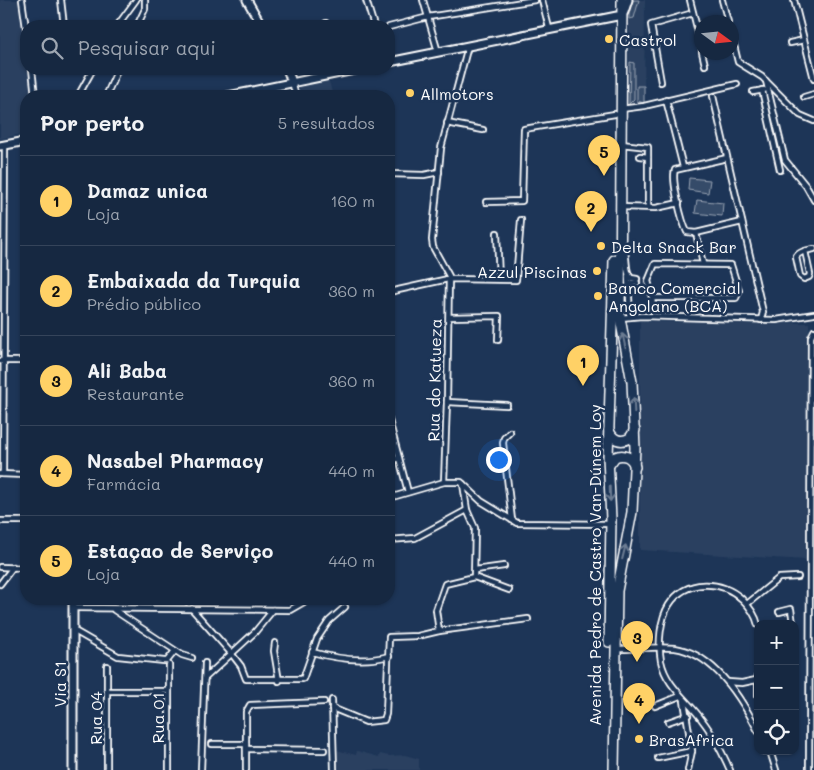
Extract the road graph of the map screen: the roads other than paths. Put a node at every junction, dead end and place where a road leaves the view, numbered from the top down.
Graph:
1 (22, 0) edge
2 (61, 0) edge
3 (136, 0) edge
4 (145, 0) edge
5 (247, 0) edge
6 (366, 0) edge
7 (422, 0) edge
8 (492, 0) edge
9 (535, 0) edge
10 (542, 0) edge
11 (617, 0) edge
12 (622, 0) edge
13 (628, 0) edge
14 (690, 0) edge
15 (722, 0) edge
16 (794, 0) edge
17 (493, 6) junction
18 (693, 13) junction
19 (726, 15) edge
20 (428, 17) junction
21 (619, 17) junction
22 (694, 17) edge
23 (25, 20) edge
24 (63, 20) edge
25 (121, 20) edge
26 (140, 20) edge
27 (259, 20) edge
28 (372, 20) edge
29 (395, 25) edge
30 (549, 28) junction
31 (804, 40) junction
32 (790, 43) dead end
33 (468, 44) junction
34 (438, 52) junction
35 (704, 60) edge
36 (738, 60) edge
37 (395, 61) edge
38 (705, 65) dead end
39 (33, 75) edge
40 (90, 75) edge
41 (115, 75) edge
42 (289, 75) edge
43 (328, 75) edge
44 (814, 79) edge
45 (766, 81) junction
46 (292, 82) junction
47 (661, 82) dead end
48 (737, 84) dead end
49 (34, 90) edge
50 (81, 90) edge
51 (109, 90) edge
52 (255, 90) edge
53 (294, 90) edge
54 (765, 90) junction
55 (753, 92) dead end
56 (814, 94) edge
57 (713, 96) dead end
58 (804, 96) dead end
59 (666, 100) junction
60 (618, 111) junction
61 (814, 121) edge
62 (447, 122) junction
63 (482, 130) dead end
64 (20, 142) edge
65 (621, 144) junction
66 (3, 146) edge
67 (640, 156) dead end
68 (648, 156) junction
69 (727, 158) junction
70 (683, 167) junction
71 (780, 170) dead end
72 (439, 172) junction
73 (395, 174) edge
74 (814, 200) edge
75 (486, 202) dead end
76 (679, 203) junction
77 (620, 207) junction
78 (648, 207) junction
79 (3, 209) edge
80 (521, 220) dead end
81 (742, 222) junction
82 (497, 233) dead end
83 (696, 233) junction
84 (619, 244) junction
85 (814, 249) edge
86 (805, 251) junction
87 (703, 264) junction
88 (3, 269) edge
89 (628, 274) junction
90 (448, 279) junction
91 (499, 279) junction
92 (628, 289) junction
93 (395, 291) edge
94 (653, 298) junction
95 (3, 310) edge
96 (653, 310) dead end
97 (814, 314) edge
98 (624, 315) junction
99 (449, 317) junction
100 (761, 320) junction
101 (814, 331) edge
102 (498, 340) dead end
103 (3, 361) edge
104 (20, 361) edge
105 (813, 374) edge
106 (447, 402) junction
107 (507, 405) dead end
108 (2, 412) edge
109 (812, 417) edge
110 (608, 427) junction
111 (635, 427) junction
112 (510, 432) dead end
113 (395, 443) edge
114 (812, 450) edge
115 (399, 458) junction
116 (395, 459) edge
117 (635, 467) junction
118 (609, 468) junction
119 (2, 474) edge
120 (20, 475) edge
121 (444, 482) junction
122 (463, 483) junction
123 (408, 492) junction
124 (395, 496) edge
125 (812, 503) edge
126 (468, 510) junction
127 (512, 520) junction
128 (0, 521) edge
129 (20, 521) edge
130 (611, 524) junction
131 (395, 540) edge
132 (504, 566) dead end
133 (0, 567) edge
134 (13, 567) junction
135 (20, 568) edge
136 (475, 570) junction
137 (474, 577) junction
138 (798, 578) dead end
139 (0, 584) edge
140 (509, 590) dead end
141 (747, 604) junction
142 (299, 605) edge
143 (344, 607) dead end
144 (72, 608) joint
145 (192, 609) junction
146 (113, 610) junction
147 (273, 610) junction
148 (779, 612) dead end
149 (528, 618) dead end
150 (755, 620) edge
151 (792, 620) edge
152 (73, 630) junction
153 (438, 630) junction
154 (275, 643) dead end
155 (812, 646) edge
156 (660, 648) junction
157 (615, 649) junction
158 (175, 651) junction
159 (312, 652) junction
160 (231, 653) junction
161 (388, 656) junction
162 (192, 658) dead end
163 (205, 663) dead end
164 (169, 665) dead end
165 (107, 666) dead end
166 (205, 678) junction
167 (279, 680) junction
168 (754, 680) edge
169 (728, 682) junction
170 (107, 691) junction
171 (169, 691) junction
172 (682, 698) junction
173 (332, 700) dead end
174 (324, 702) dead end
175 (655, 706) dead end
176 (332, 708) junction
177 (688, 715) junction
178 (668, 722) dead end
179 (754, 723) edge
180 (212, 744) dead end
181 (246, 747) junction
182 (324, 750) dead end
183 (692, 751) junction
184 (771, 755) edge
185 (658, 758) dead end
186 (73, 770) edge
187 (107, 770) edge
188 (169, 770) edge
189 (201, 770) edge
190 (246, 770) edge
191 (334, 770) edge
192 (608, 770) edge
193 (614, 770) edge
194 (688, 770) edge
195 (728, 770) edge
196 (776, 770) edge
197 (809, 770) edge

1 - 23 street
2 - 24 street
3 - 25 street
4 - 26 street
5 - 27 street
6 - 28 street
7 - 20 street
8 - 17 street
9 - 17 street
10 - 30 street
11 - 21 highway, Avenida Pedro de Castro Van-Dúnem Loy
12 - 21 highway, Avenida Pedro de Castro Van-Dúnem Loy
13 - 21 street
14 - 18 street
15 - 19 street
16 - 31 street
17 - 20 street
18 - 22 street
18 - 47 street
20 - 29 street
20 - 34 street
21 - 30 street
21 - 60 highway, Avenida Pedro de Castro Van-Dúnem Loy
30 - 33 street
31 - 32 street
31 - 44 street
33 - 34 street
33 - 62 street, Rua do Katueza
34 - 37 street
35 - 38 street
36 - 45 street
39 - 49 street
40 - 50 street
41 - 51 street
42 - 46 street
43 - 46 street
45 - 54 street
45 - 61 street
46 - 52 street
46 - 53 street
48 - 59 street
54 - 55 street
54 - 71 street
54 - 74 street
56 - 58 street
57 - 69 street
59 - 60 street
59 - 70 street
60 - 65 highway, Avenida Pedro de Castro Van-Dúnem Loy
60 - 75 street
60 - 110 highway, Avenida Pedro de Castro Van-Dúnem Loy
62 - 63 street
62 - 72 street, Rua do Katueza
64 - 66 street
65 - 68 street
65 - 77 highway, Avenida Pedro de Castro Van-Dúnem Loy
66 - 79 street
67 - 68 street
68 - 78 street
69 - 70 street
69 - 81 street
70 - 76 street
72 - 73 street
72 - 90 street, Rua do Katueza
76 - 78 street
76 - 83 street
77 - 78 street
77 - 84 highway, Avenida Pedro de Castro Van-Dúnem Loy
79 - 88 street
80 - 91 street
81 - 83 street
81 - 100 street
82 - 91 street
83 - 87 street
84 - 89 street
84 - 98 highway, Avenida Pedro de Castro Van-Dúnem Loy
85 - 86 street
86 - 86 street
87 - 94 street
87 - 94 street
88 - 95 street
89 - 92 street
89 - 92 street
90 - 91 street
90 - 93 street
90 - 99 street, Rua do Katueza
92 - 98 street
92 - 98 street
94 - 96 street
95 - 103 street
97 - 100 street
98 - 100 street
111 -> 98 highway, Avenida Pedro de Castro Van-Dúnem Loy
99 - 102 street
99 - 106 street, Rua do Katueza
101 - 105 street
103 - 104 street
103 - 108 street
105 - 109 street
106 - 107 street
106 - 121 street, Rua do Katueza
108 - 119 street
109 - 114 street
110 - 111 highway
110 - 118 highway, Avenida Pedro de Castro Van-Dúnem Loy
111 - 117 highway, Avenida Pedro de Castro Van-Dúnem Loy
112 - 127 street
113 - 115 street
114 - 125 street
115 - 116 street
115 - 123 street
117 - 118 highway
157 -> 117 highway, Avenida Pedro de Castro Van-Dúnem Loy
118 -> 130 highway, Avenida Pedro de Castro Van-Dúnem Loy
119 - 120 street
121 - 122 street
121 - 123 street
122 - 126 street
122 - 127 street
123 - 124 street
125 - 155 street
126 - 131 street
126 - 136 street
127 - 130 street
128 - 129 street
130 - 192 highway, Avenida Pedro de Castro Van-Dúnem Loy
132 - 136 street
133 - 134 street
134 - 135 street
134 - 139 street
136 - 137 street
137 - 140 street
137 - 153 street
138 - 141 street
141 - 150 street
141 - 156 street
142 - 147 street
143 - 159 street
144 - 146 street
144 - 152 street, Via S1
145 - 146 street
145 - 147 street
145 - 160 street
146 - 158 street
147 - 160 street
148 - 151 street
149 - 153 street
152 - 158 street
152 - 186 street, Via S1
153 - 161 street
154 - 167 street
155 - 197 street
156 - 157 street
156 - 169 street
156 - 172 street
157 - 193 highway, Avenida Pedro de Castro Van-Dúnem Loy
158 - 162 street
159 - 161 street
159 - 167 street
160 - 166 street
160 - 167 street
161 - 176 street
163 - 166 street
164 - 171 street, Rua 01
165 - 170 street, Rua 04
166 - 189 street
168 - 169 street
169 - 179 street
170 - 171 street
170 - 187 street, Rua 04
171 - 188 street, Rua 01
172 - 175 street
172 - 177 street
172 - 195 street
173 - 176 street
174 - 181 street
176 - 191 street
177 - 178 street
177 - 183 street
180 - 181 street
181 - 182 street
181 - 190 street
183 - 185 street
183 - 194 street
184 - 196 street

